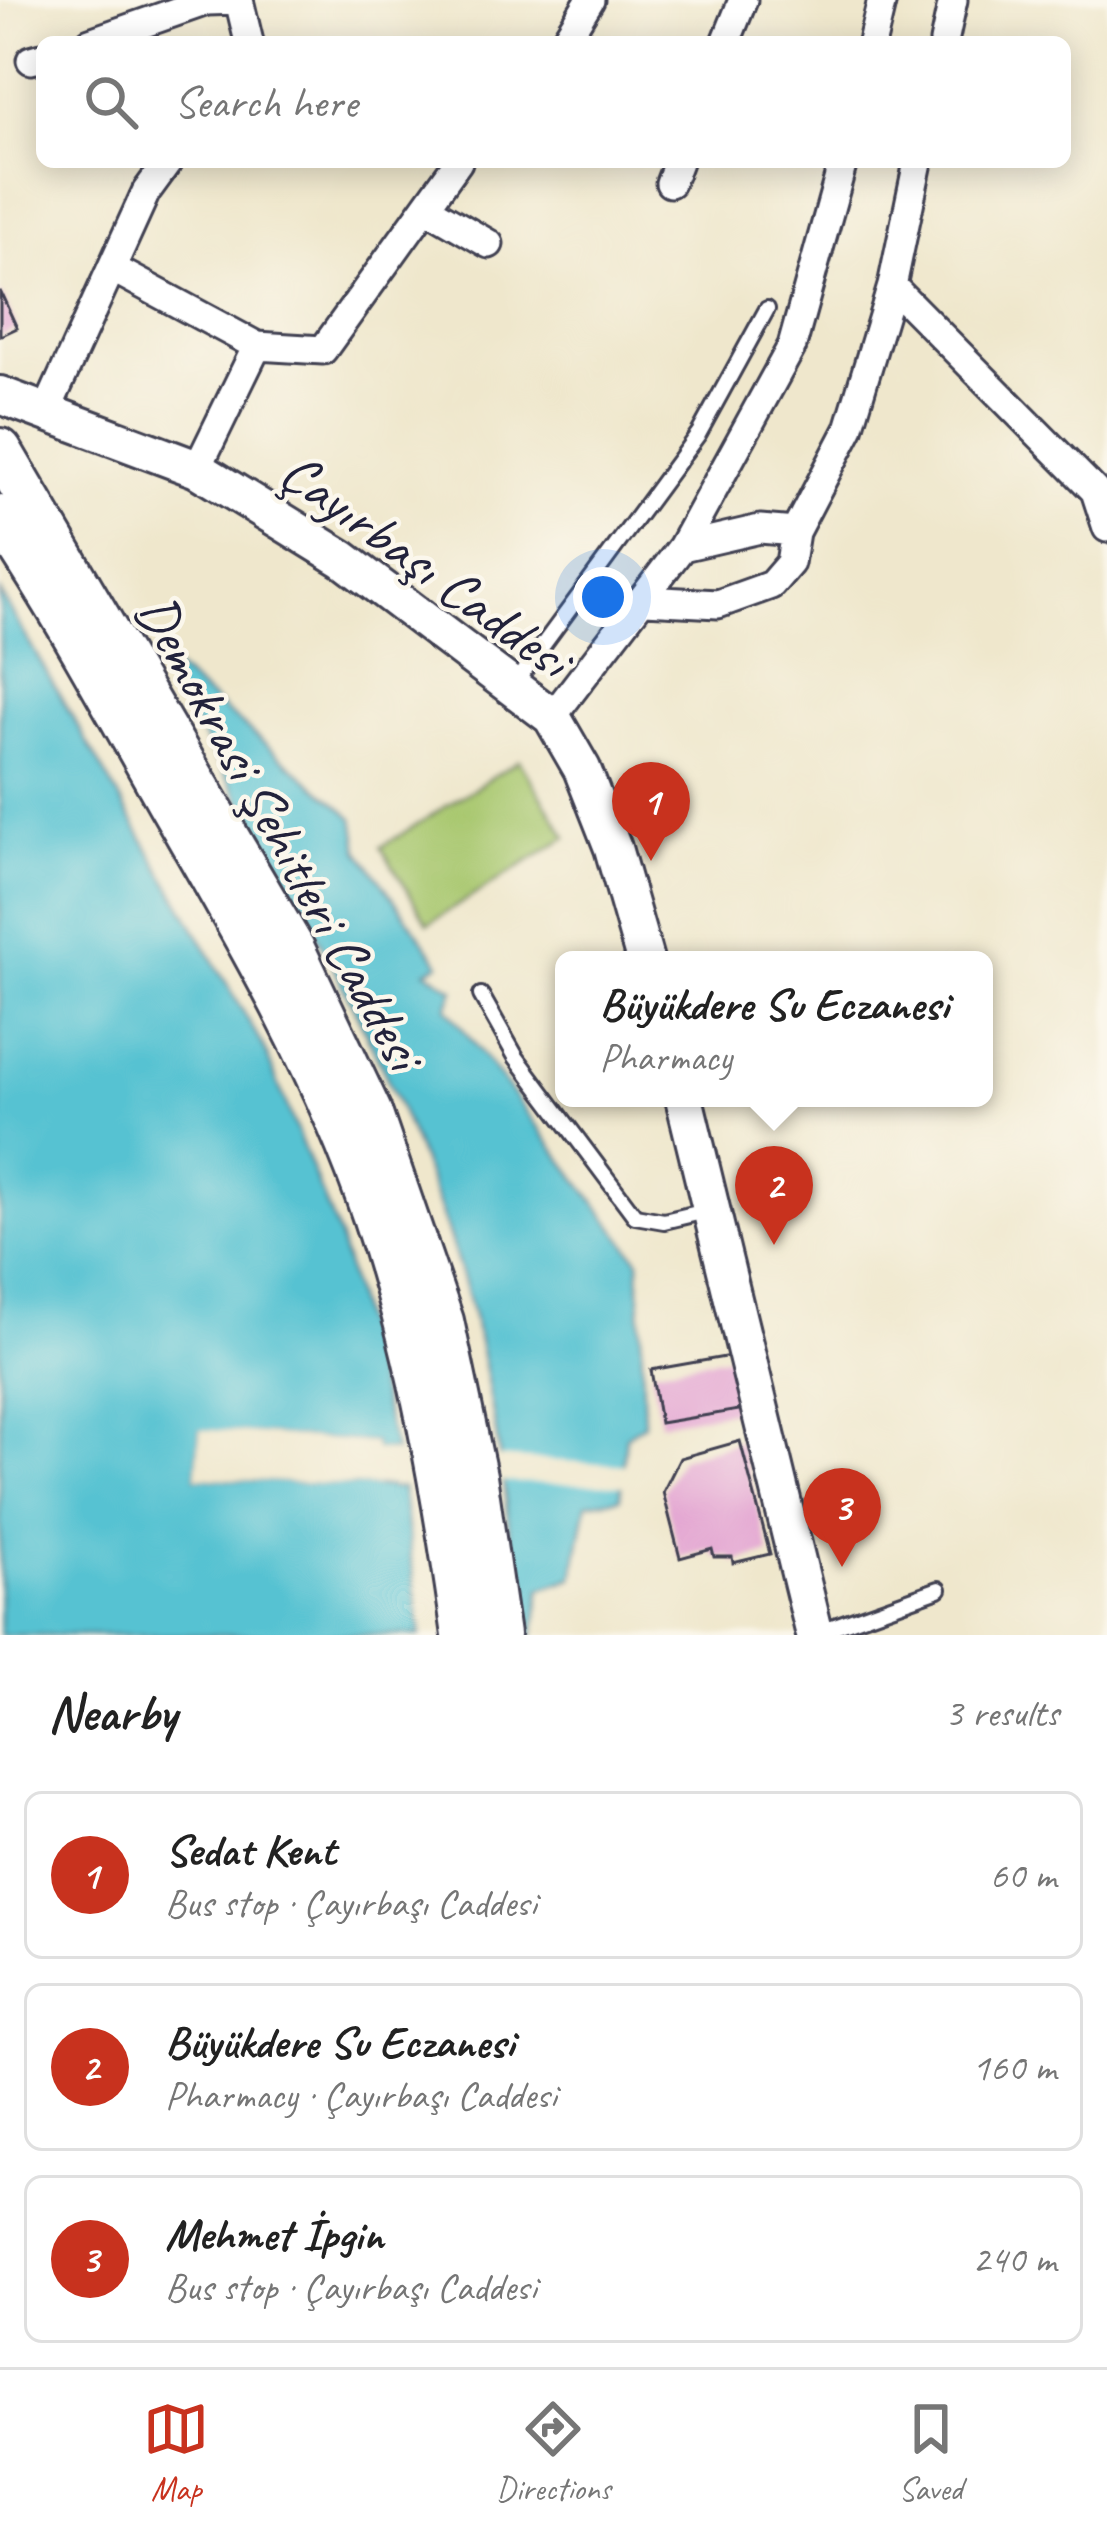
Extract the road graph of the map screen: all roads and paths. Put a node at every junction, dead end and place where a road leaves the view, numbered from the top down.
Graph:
1 (239, 0) edge
2 (590, 0) edge
3 (743, 0) edge
4 (882, 0) edge
5 (952, 0) edge
6 (107, 36) edge
7 (248, 36) edge
8 (567, 36) edge
9 (728, 36) edge
10 (873, 36) edge
11 (945, 36) edge
12 (163, 168) edge
13 (454, 168) edge
14 (842, 168) edge
15 (917, 168) edge
16 (427, 208) junction
17 (489, 244) dead end
18 (112, 268) junction
19 (892, 286) junction
20 (767, 309) dead end
21 (257, 346) junction
22 (0, 395) edge
23 (47, 410) junction
24 (0, 450) edge
25 (197, 469) junction
26 (0, 518) edge
27 (1107, 528) edge
28 (795, 532) junction
29 (682, 547) junction
30 (68, 596) junction
31 (645, 600) junction
32 (512, 687) junction
33 (552, 717) junction
34 (642, 951) edge
35 (481, 995) dead end
36 (686, 1107) edge
37 (711, 1209) junction
38 (939, 1589) dead end
39 (815, 1634) edge
40 (464, 1635) edge
41 (498, 1635) edge
42 (805, 1635) edge

1 - 6 street
1 - 7 street
2 - 8 street
3 - 9 street
4 - 10 street
5 - 11 street
12 - 18 street
13 - 16 street
14 - 29 street
15 - 19 street
16 - 17 street
16 - 21 street
18 - 21 street
18 - 23 street
19 - 27 street
19 - 28 street
20 - 32 lane
21 - 25 street
22 - 23 main road, Çayırbaşı Caddesi
23 - 25 main road, Çayırbaşı Caddesi
24 - 30 main road, Demokrasi Şehitleri Caddesi
25 - 32 main road, Çayırbaşı Caddesi
26 - 30 main road, Demokrasi Şehitleri Caddesi
28 - 29 street
28 - 31 street
29 - 31 street
30 - 40 main road, Demokrasi Şehitleri Caddesi
30 - 41 main road, Demokrasi Şehitleri Caddesi
31 - 33 street
32 - 33 main road, Çayırbaşı Caddesi
33 - 34 main road, Çayırbaşı Caddesi
35 - 37 lane
36 - 37 main road
37 - 39 main road
38 - 39 lane
39 - 42 lane

